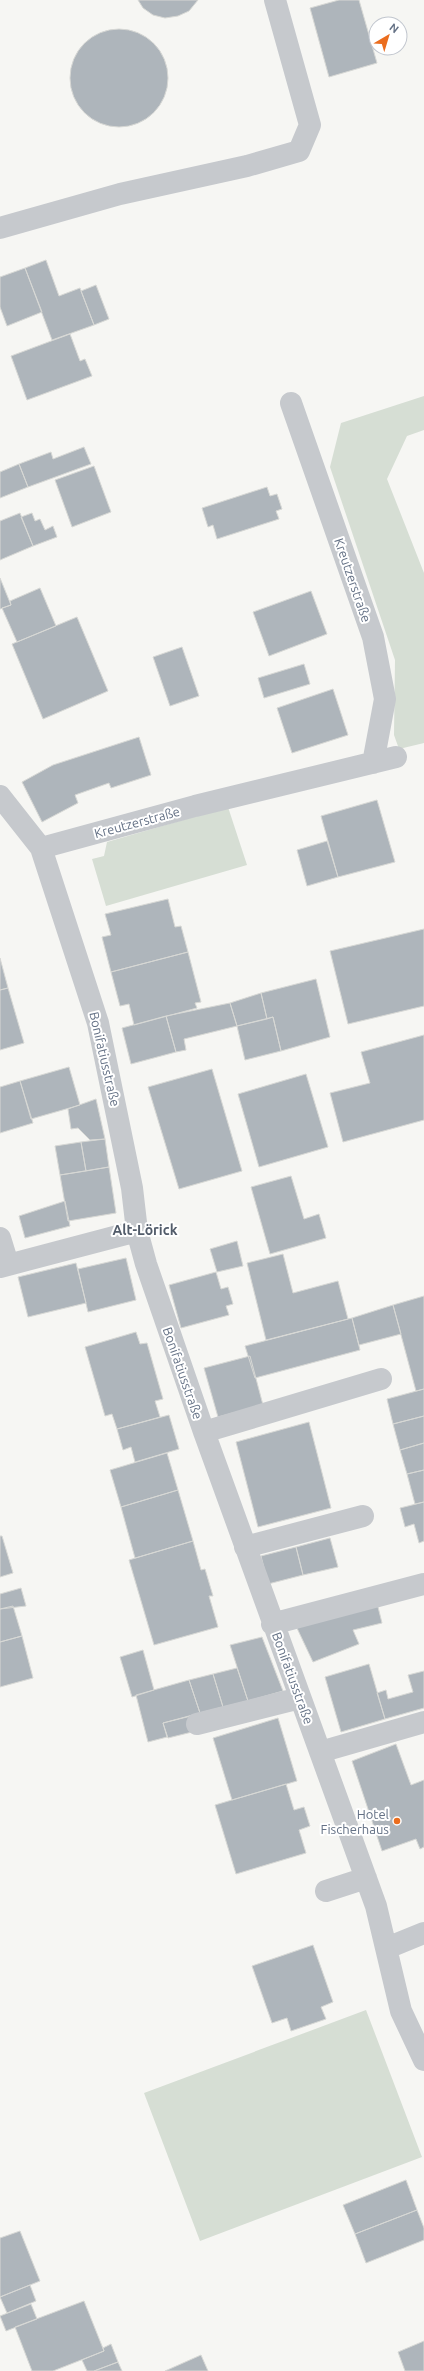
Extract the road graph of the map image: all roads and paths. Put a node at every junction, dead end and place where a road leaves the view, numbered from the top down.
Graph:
1 (274, 0) edge
2 (0, 228) edge
3 (291, 403) dead end
4 (396, 757) dead end
5 (373, 763) junction
6 (0, 796) edge
7 (41, 848) junction
8 (137, 1231) junction
9 (0, 1238) edge
10 (4, 1266) edge
11 (381, 1379) dead end
12 (204, 1432) junction
13 (363, 1516) dead end
14 (245, 1547) junction
15 (424, 1584) edge
16 (272, 1624) junction
17 (300, 1698) junction
18 (424, 1722) edge
19 (197, 1724) dead end
20 (320, 1752) junction
21 (366, 1878) junction
22 (326, 1890) dead end
23 (424, 1933) edge
24 (387, 1948) junction
25 (424, 2060) edge

1 - 2 street
3 - 5 street, Kreutzerstraße
4 - 5 street, Kreutzerstraße
5 - 7 street, Kreutzerstraße
6 - 7 street, Bonifatiusstraße
7 - 8 street, Bonifatiusstraße
8 - 10 street
8 - 12 street, Bonifatiusstraße
9 - 10 street
11 - 12 street
12 - 14 street, Bonifatiusstraße
13 - 14 street
14 - 16 street, Bonifatiusstraße
15 - 16 street
16 - 17 street, Bonifatiusstraße
17 - 19 street
17 - 20 street, Bonifatiusstraße
18 - 20 street
20 - 21 street, Bonifatiusstraße
21 - 22 street
21 - 24 street, Bonifatiusstraße
23 - 24 street
24 - 25 street, Bonifatiusstraße

